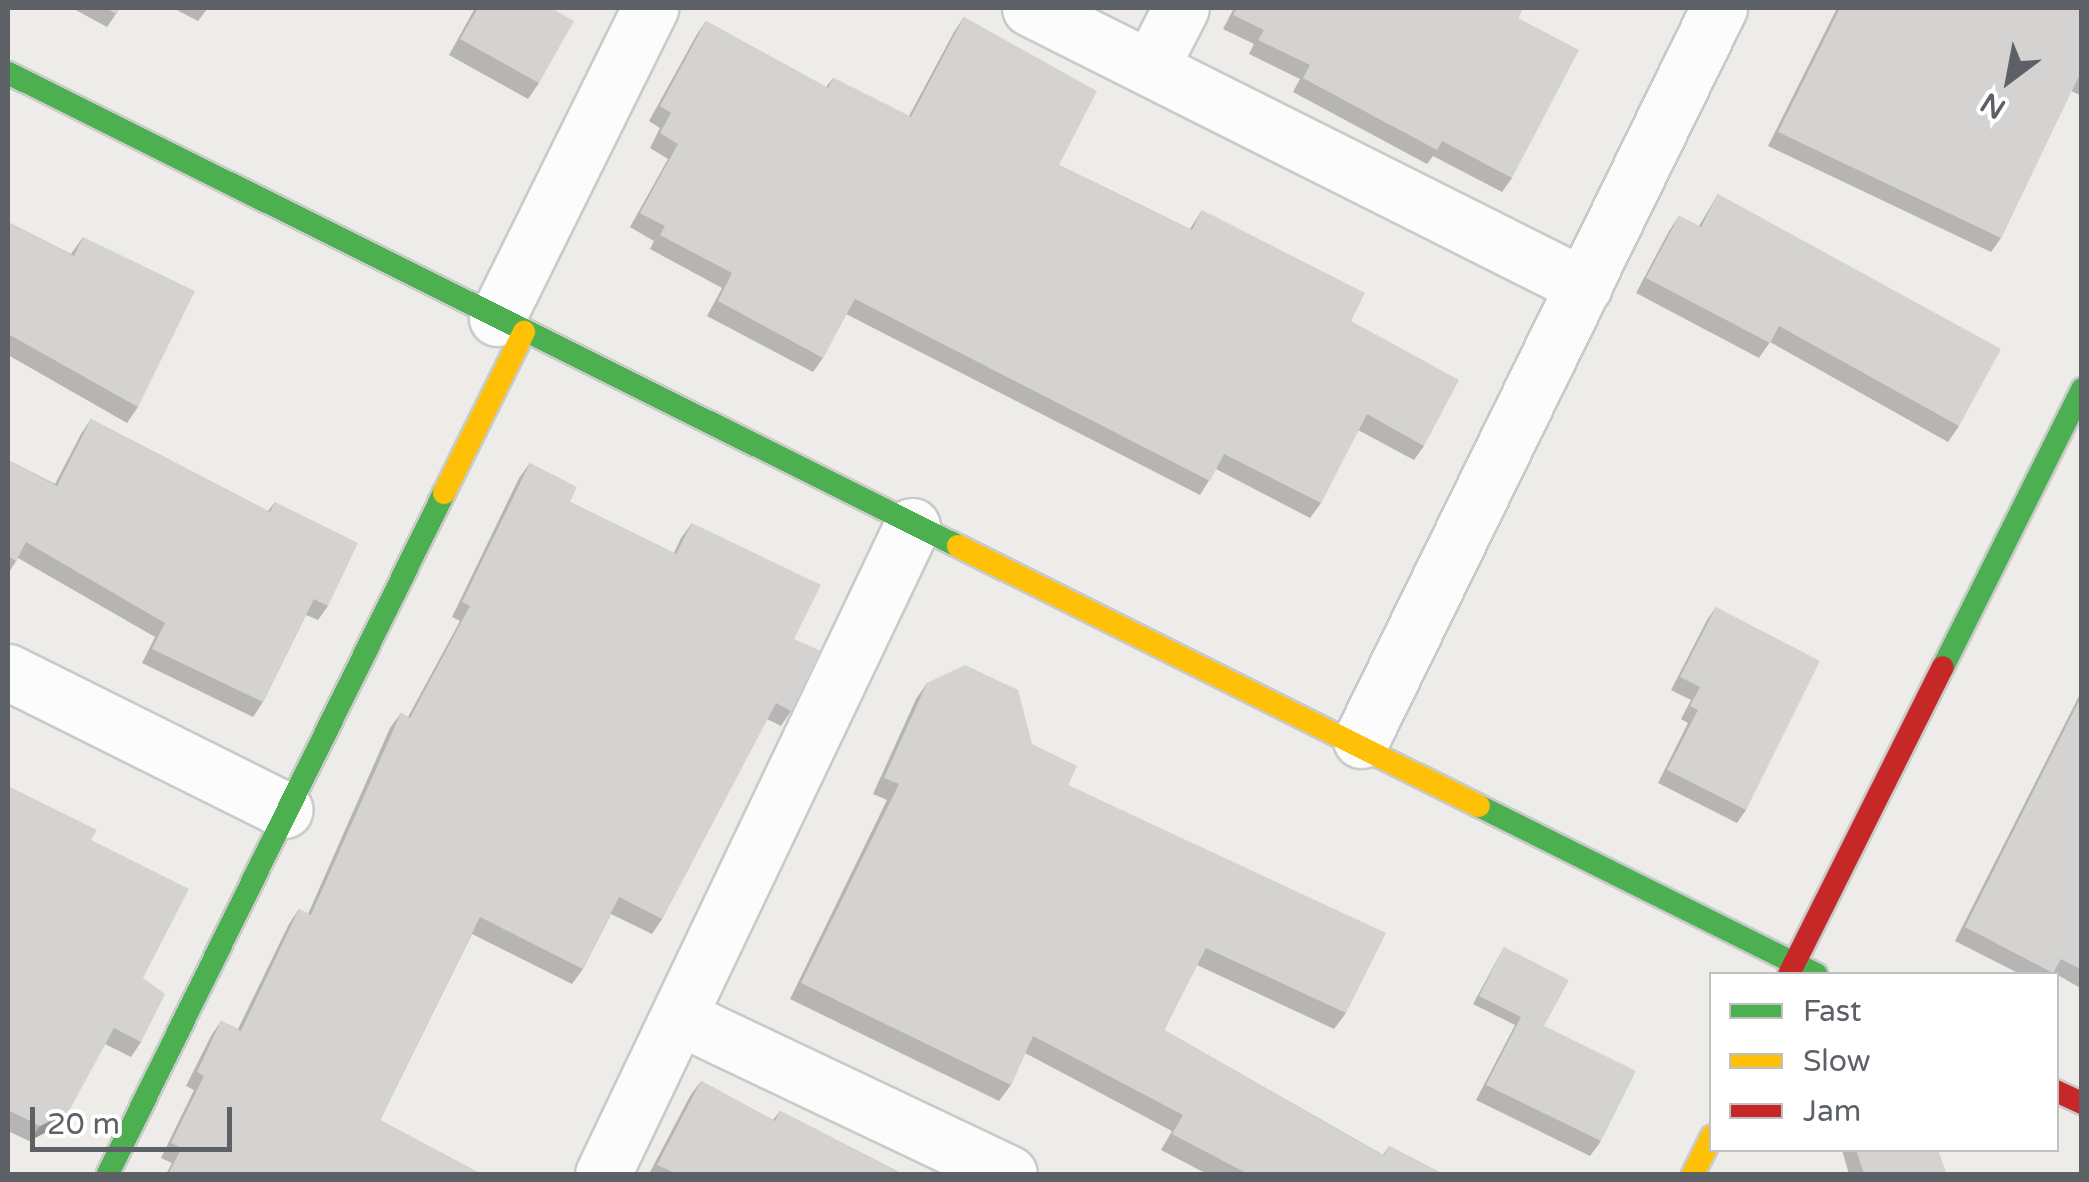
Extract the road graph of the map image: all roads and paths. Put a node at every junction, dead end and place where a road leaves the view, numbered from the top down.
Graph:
1 (650, 8) edge
2 (1030, 8) edge
3 (1180, 8) edge
4 (1718, 8) edge
5 (1151, 66) junction
6 (8, 73) edge
7 (1584, 286) junction
8 (510, 325) junction
9 (2082, 389) edge
10 (912, 526) junction
11 (8, 672) edge
12 (1361, 740) junction
13 (285, 810) junction
14 (1800, 971) edge
15 (682, 1018) junction
16 (2059, 1092) edge
17 (2082, 1103) edge
18 (1709, 1142) edge
19 (108, 1174) edge
20 (602, 1174) edge
21 (1009, 1174) edge
22 (1692, 1174) edge

1 - 8 street
2 - 5 street
3 - 5 street
4 - 7 street
5 - 7 street
6 - 8 street
7 - 12 street
8 - 10 street
8 - 13 street
9 - 14 street
10 - 12 street
10 - 15 street
11 - 13 street
12 - 14 street
13 - 19 street
15 - 20 street
15 - 21 street
16 - 17 street
18 - 22 street

